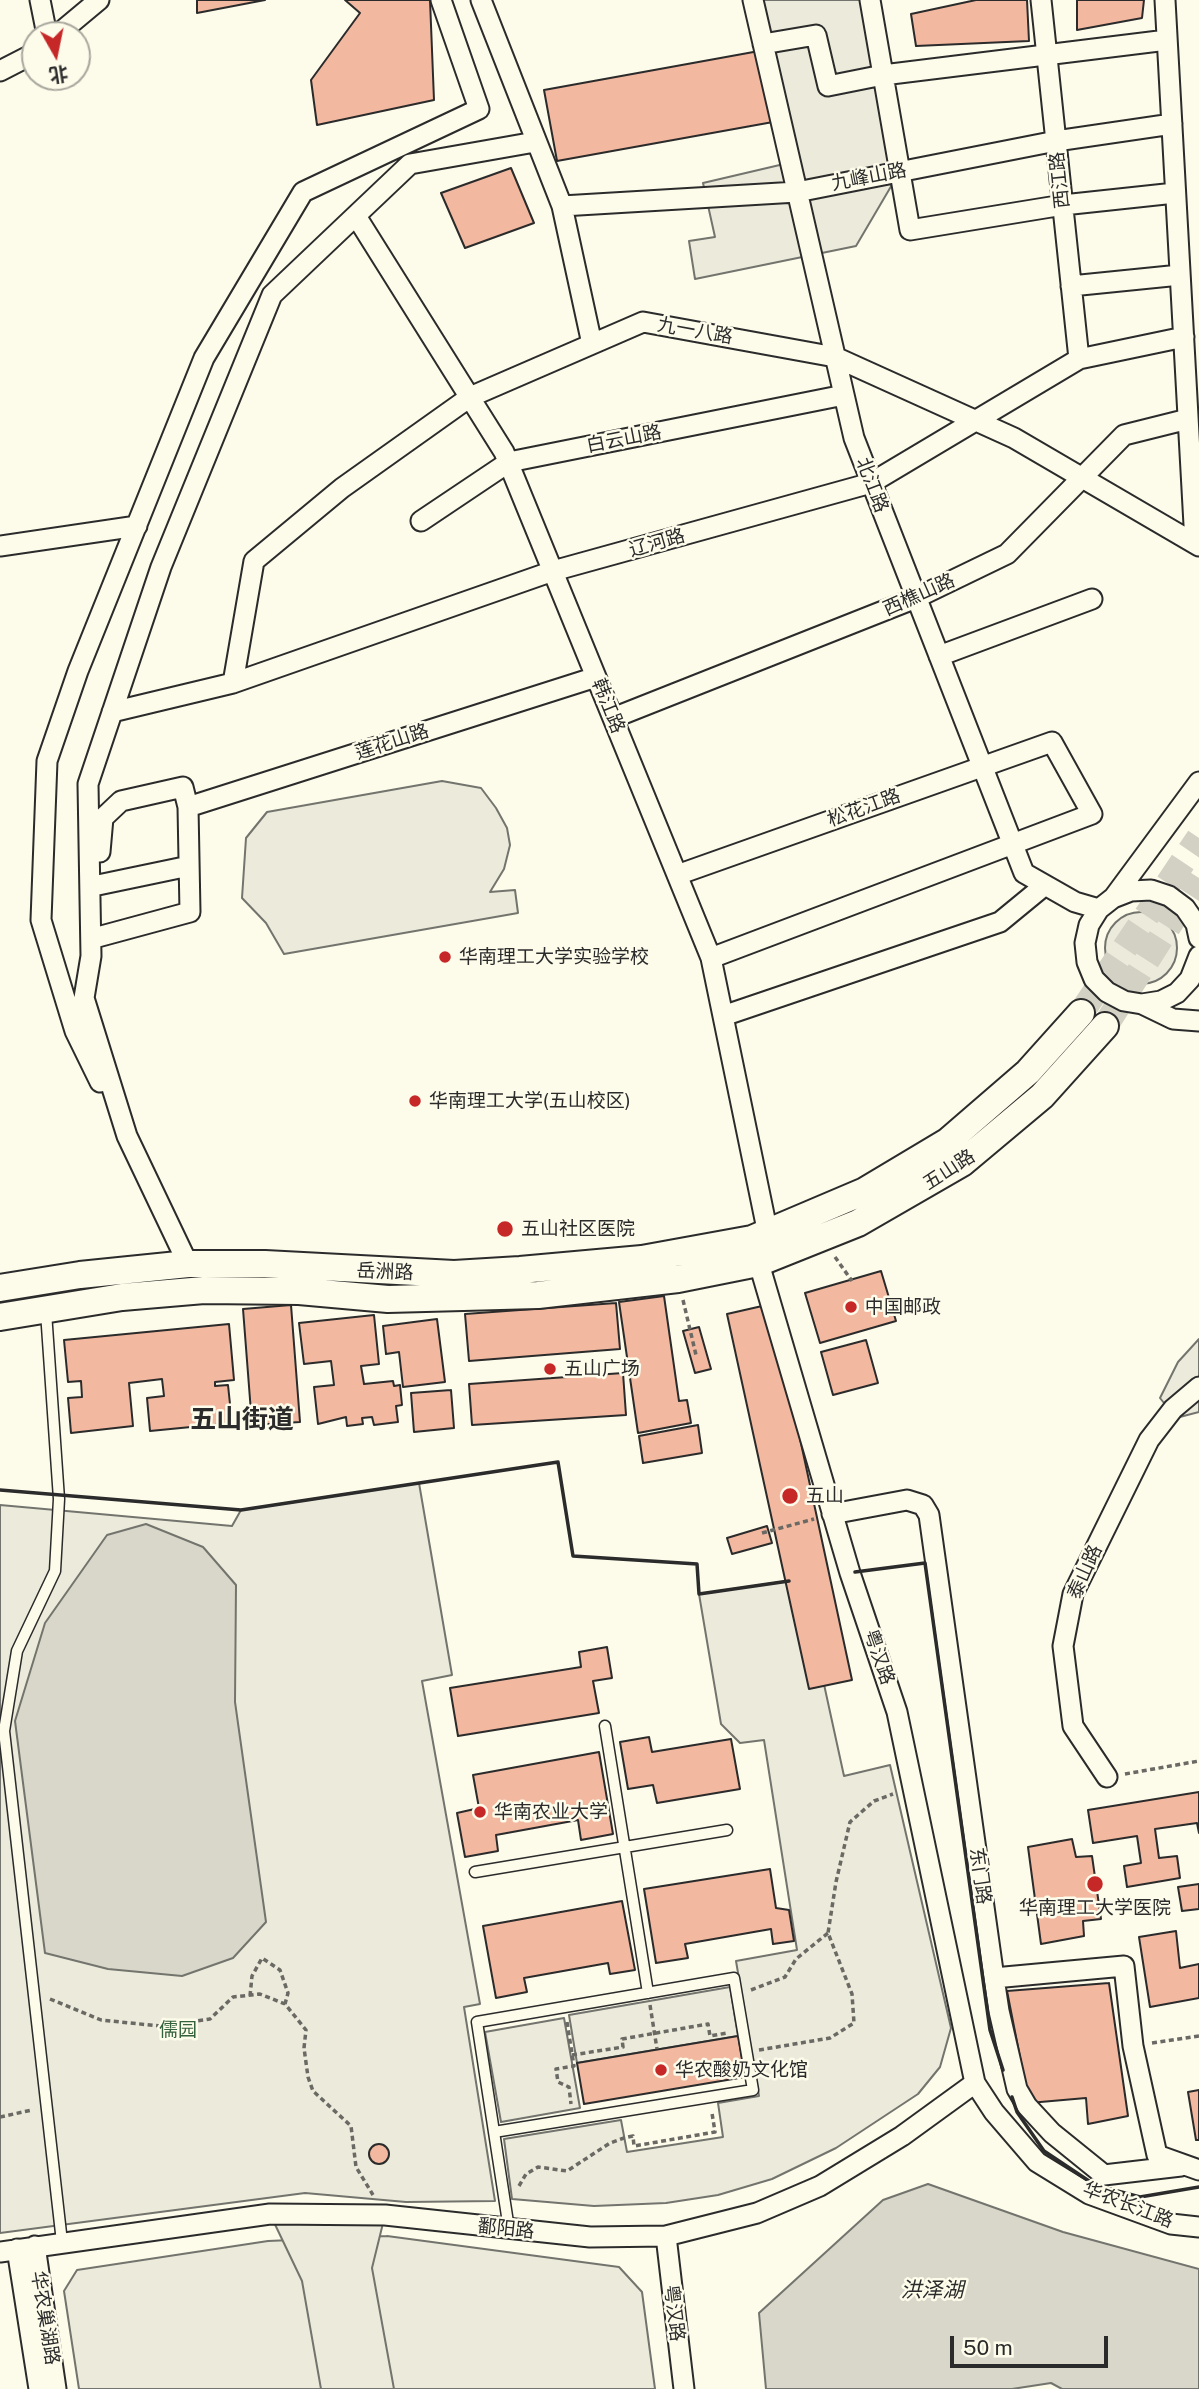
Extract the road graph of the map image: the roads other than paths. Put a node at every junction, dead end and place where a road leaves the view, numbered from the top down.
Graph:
1 (40, 0) edge
2 (99, 0) edge
3 (441, 0) edge
4 (481, 0) edge
5 (753, 0) edge
6 (870, 0) edge
7 (1041, 0) edge
8 (1165, 0) edge
9 (44, 21) edge
10 (74, 21) edge
11 (1167, 40) junction
12 (763, 44) junction
13 (1047, 57) junction
14 (21, 60) edge
15 (0, 71) edge
16 (883, 75) junction
17 (1172, 124) junction
18 (1056, 141) junction
19 (535, 142) junction
20 (900, 171) junction
21 (797, 192) junction
22 (1175, 193) junction
23 (1063, 205) junction
24 (562, 206) junction
25 (356, 216) junction
26 (1180, 275) junction
27 (1071, 286) junction
28 (1184, 337) junction
29 (592, 344) junction
30 (835, 357) junction
31 (1079, 359) junction
32 (844, 395) junction
33 (470, 397) junction
34 (1188, 419) junction
35 (973, 420) junction
36 (509, 462) junction
37 (1082, 478) junction
38 (871, 483) junction
39 (421, 521) dead end
40 (137, 526) junction
41 (1197, 544) edge
42 (0, 546) edge
43 (553, 571) junction
44 (916, 598) junction
45 (1092, 599) dead end
46 (939, 656) junction
47 (596, 677) junction
48 (233, 683) junction
49 (112, 712) junction
50 (613, 718) junction
51 (982, 767) junction
52 (1199, 782) edge
53 (188, 807) junction
54 (1013, 845) junction
55 (189, 866) junction
56 (677, 875) junction
57 (1045, 885) junction
58 (98, 886) junction
59 (1106, 904) junction
60 (1199, 937) edge
61 (92, 947) junction
62 (1199, 956) edge
63 (711, 958) junction
64 (1142, 1004) junction
65 (1081, 1013) tunnel mouth
66 (723, 1016) junction
67 (1199, 1021) edge
68 (1105, 1026) tunnel mouth
69 (127, 1136) junction
70 (759, 1245) junction
71 (188, 1264) junction
72 (0, 1288) edge
73 (46, 1308) junction
74 (0, 1317) edge
75 (1199, 1387) edge
76 (832, 1514) junction
77 (604, 1726) dead end
78 (1107, 1777) road end
79 (727, 1830) dead end
80 (624, 1847) junction
81 (475, 1872) dead end
82 (995, 1978) junction
83 (648, 1993) junction
84 (975, 2083) junction
85 (494, 2132) junction
86 (1192, 2167) edge
87 (1199, 2227) edge
88 (509, 2229) junction
89 (666, 2236) junction
90 (62, 2242) junction
91 (17, 2249) edge
92 (39, 2389) edge
93 (56, 2389) edge
94 (684, 2389) edge

1 - 9 street
2 - 10 street
3 - 40 street
4 - 19 street
5 - 12 street, 北江路
6 - 16 street
7 - 13 street, 西江路
8 - 11 street
11 - 13 street
11 - 17 street
12 - 16 street
12 - 21 street, 北江路
13 - 16 street
13 - 18 street, 西江路
14 - 15 street
16 - 20 street
17 - 18 street, 九峰山路
17 - 22 street
18 - 20 street, 九峰山路
18 - 23 street, 西江路
19 - 24 street
19 - 25 street
20 - 21 street, 九峰山路
20 - 23 street
21 - 24 street, 九峰山路
21 - 30 street, 北江路
22 - 23 street
22 - 26 street
23 - 27 street, 西江路
24 - 29 street
25 - 33 street, 韩江路
25 - 49 street
26 - 27 street
26 - 28 street
27 - 31 street, 西江路
28 - 31 street, 辽河路
28 - 34 street
29 - 30 street, 九一八路
29 - 33 street, 九一八路
30 - 32 street, 北江路
30 - 35 street, 九一八路
31 - 35 street, 辽河路
32 - 36 street, 白云山路
32 - 38 street, 北江路
33 - 36 street, 韩江路
33 - 48 street, 九一八路
34 - 37 street, 西樵山路
34 - 41 street
35 - 37 street, 九一八路
35 - 38 street, 辽河路
36 - 39 street, 白云山路
36 - 43 street, 韩江路
37 - 41 street, 九一八路
37 - 44 street, 西樵山路
38 - 43 street, 辽河路
38 - 44 street, 北江路
40 - 42 street
40 - 69 street
43 - 47 street, 韩江路
43 - 48 street, 辽河路
44 - 46 street, 北江路
44 - 50 street, 西樵山路
45 - 46 street
46 - 51 street, 北江路
47 - 50 street, 韩江路
47 - 53 street, 莲花山路
48 - 49 street, 辽河路
49 - 61 street
50 - 56 street, 韩江路
51 - 54 street, 北江路
51 - 54 street, 松花江路
51 - 56 street, 松花江路
52 - 59 street
53 - 55 street
53 - 58 street
54 - 57 street, 北江路
54 - 63 street
55 - 58 street
55 - 61 street
56 - 63 street, 韩江路
57 - 59 street, 北江路
57 - 66 street
58 - 61 street
59 - 60 street
59 - 64 street
61 - 69 street
62 - 64 street
63 - 66 street, 韩江路
64 - 67 street
65 - 70 main road, 五山路
66 - 70 street, 韩江路
68 - 70 main road, 五山路
69 - 71 street
70 - 71 main road, 岳洲路
70 - 73 main road, 岳洲路
70 - 76 street, 粤汉路
71 - 72 main road, 岳洲路
73 - 74 main road, 岳洲路
73 - 90 lane
75 - 78 street, 泰山路
76 - 82 street, 东门路
76 - 84 street, 粤汉路
77 - 80 lane
79 - 80 lane
80 - 81 lane
80 - 83 lane
82 - 86 street, 东门路
82 - 86 street
83 - 85 lane
83 - 85 lane
84 - 87 street, 华农长江路
84 - 89 street, 鄱阳路
85 - 88 lane
88 - 89 street, 鄱阳路
88 - 90 street, 鄱阳路
89 - 94 street, 粤汉路
90 - 91 street, 鄱阳路
91 - 92 street, 华农巢湖路
91 - 93 street, 华农巢湖路

